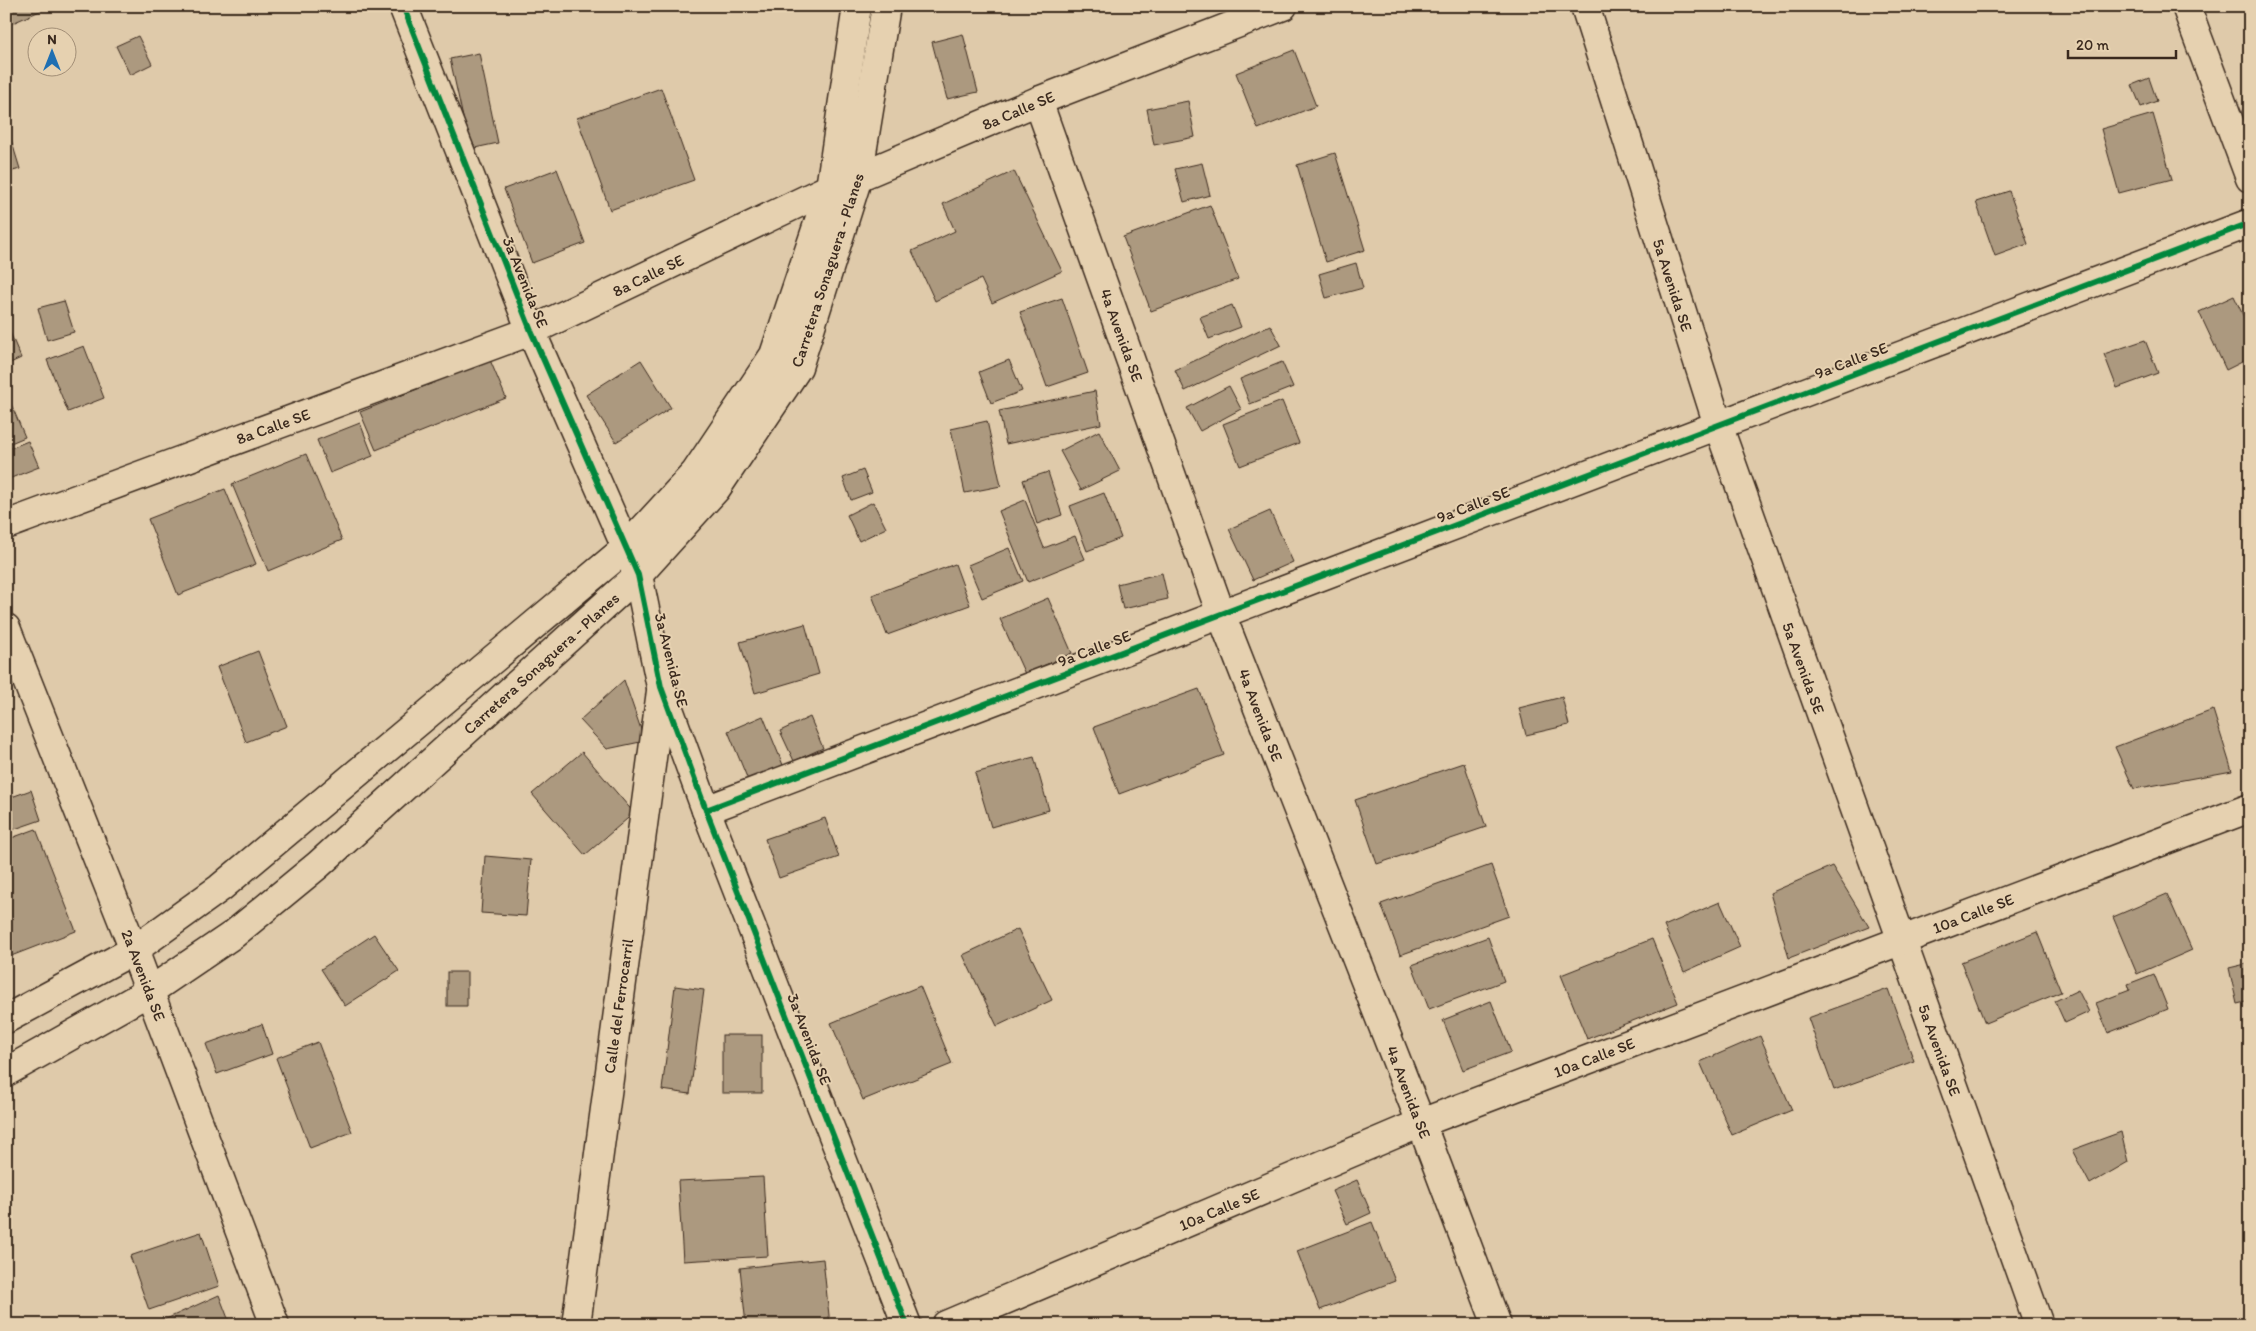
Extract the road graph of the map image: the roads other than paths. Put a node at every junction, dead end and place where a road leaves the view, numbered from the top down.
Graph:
1 (403, 6) edge
2 (857, 6) edge
3 (886, 6) edge
4 (1283, 6) edge
5 (1585, 6) edge
6 (2186, 6) edge
7 (1038, 101) junction
8 (858, 178) junction
9 (2250, 178) edge
10 (830, 188) junction
11 (2250, 223) edge
12 (531, 331) junction
13 (1718, 425) junction
14 (6, 524) edge
15 (626, 548) junction
16 (638, 575) junction
17 (1221, 614) junction
18 (6, 628) edge
19 (661, 687) junction
20 (2250, 808) edge
21 (706, 810) junction
22 (1900, 940) junction
23 (134, 950) junction
24 (150, 991) junction
25 (6, 1019) edge
26 (6, 1072) edge
27 (1421, 1123) junction
28 (276, 1325) edge
29 (576, 1325) edge
30 (906, 1325) edge
31 (946, 1325) edge
32 (1497, 1325) edge
33 (2039, 1325) edge

1 - 12 street, 3a Avenida SE
2 - 10 street, Carretera Sonaguera - Planes
3 - 8 street, Carretera Sonaguera - Planes
4 - 7 street, 8a Calle SE
5 - 13 street, 5a Avenida SE
6 - 9 street
7 - 8 street, 8a Calle SE
7 - 17 street, 4a Avenida SE
8 - 10 street, 8a Calle SE
8 - 16 street, Carretera Sonaguera - Planes
10 - 12 street, 8a Calle SE
10 - 15 street, Carretera Sonaguera - Planes
11 - 13 street, 9a Calle SE
12 - 14 street, 8a Calle SE
12 - 15 street, 3a Avenida SE
13 - 17 street, 9a Calle SE
13 - 22 street, 5a Avenida SE
15 - 16 street, 3a Avenida SE
15 - 23 street, Carretera Sonaguera - Planes
16 - 19 street, 3a Avenida SE
16 - 24 street, Carretera Sonaguera - Planes
17 - 21 street, 9a Calle SE
17 - 27 street, 4a Avenida SE
18 - 23 street, 2a Avenida SE
19 - 21 street, 3a Avenida SE
19 - 29 street, Calle del Ferrocarril
20 - 22 street, 10a Calle SE
21 - 30 street, 3a Avenida SE
22 - 27 street, 10a Calle SE
22 - 33 street, 5a Avenida SE
23 - 24 street, 2a Avenida SE
23 - 25 street, Carretera Sonaguera - Planes
24 - 26 street, Carretera Sonaguera - Planes
24 - 28 street, 2a Avenida SE
27 - 31 street, 10a Calle SE
27 - 32 street, 4a Avenida SE

